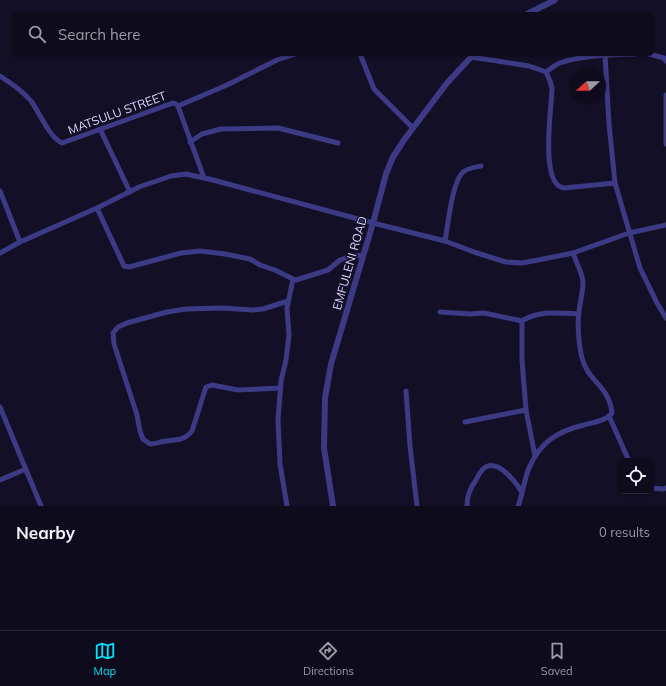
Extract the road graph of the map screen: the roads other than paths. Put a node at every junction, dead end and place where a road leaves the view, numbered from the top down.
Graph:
1 (555, 0) edge
2 (531, 12) edge
3 (654, 55) edge
4 (289, 56) edge
5 (361, 56) edge
6 (471, 56) edge
7 (477, 56) edge
8 (598, 56) edge
9 (605, 56) edge
10 (666, 61) edge
11 (546, 72) junction
12 (0, 76) edge
13 (666, 95) edge
14 (178, 106) junction
15 (414, 128) junction
16 (100, 130) junction
17 (190, 142) junction
18 (338, 143) dead end
19 (666, 144) edge
20 (481, 166) dead end
21 (204, 178) junction
22 (615, 183) junction
23 (0, 191) edge
24 (130, 192) junction
25 (97, 208) junction
26 (373, 224) junction
27 (666, 225) edge
28 (629, 233) junction
29 (445, 241) junction
30 (20, 242) junction
31 (0, 253) edge
32 (572, 253) junction
33 (363, 255) junction
34 (293, 279) junction
35 (288, 301) junction
36 (440, 312) dead end
37 (578, 314) junction
38 (666, 318) edge
39 (522, 320) junction
40 (281, 388) junction
41 (406, 391) dead end
42 (0, 407) edge
43 (526, 410) junction
44 (609, 416) junction
45 (465, 422) dead end
46 (535, 456) junction
47 (628, 458) edge
48 (26, 469) junction
49 (0, 480) edge
50 (654, 488) edge
51 (666, 488) edge
52 (522, 492) junction
53 (42, 506) edge
54 (287, 506) edge
55 (333, 506) edge
56 (417, 506) edge
57 (467, 506) edge
58 (518, 506) edge

1 - 2 street
3 - 10 street
4 - 14 street
5 - 15 street
6 - 15 street, EMFULENI ROAD
7 - 11 street
8 - 11 street
9 - 22 street
11 - 22 street
12 - 16 street, MATSULU STREET
13 - 19 street
14 - 16 street, MATSULU STREET
14 - 17 street
15 - 26 street, EMFULENI ROAD
16 - 24 street
17 - 18 street
17 - 21 street
20 - 29 street
21 - 24 street
21 - 26 street
22 - 28 street
23 - 30 street
24 - 25 street
25 - 30 street
25 - 34 street
26 - 29 street
26 - 33 street, EMFULENI ROAD
27 - 28 street
28 - 32 street
28 - 38 street
29 - 32 street
30 - 31 street
32 - 37 street
33 - 34 street
33 - 55 street, EMFULENI ROAD
34 - 35 street
35 - 40 street
35 - 40 street
36 - 39 street
37 - 39 street
37 - 44 street
39 - 43 street
40 - 54 street
41 - 56 street
42 - 48 street
43 - 45 street
43 - 46 street
44 - 46 street
44 - 47 street
46 - 52 street
48 - 49 street
48 - 53 street
50 - 51 street
52 - 57 street
52 - 58 street

